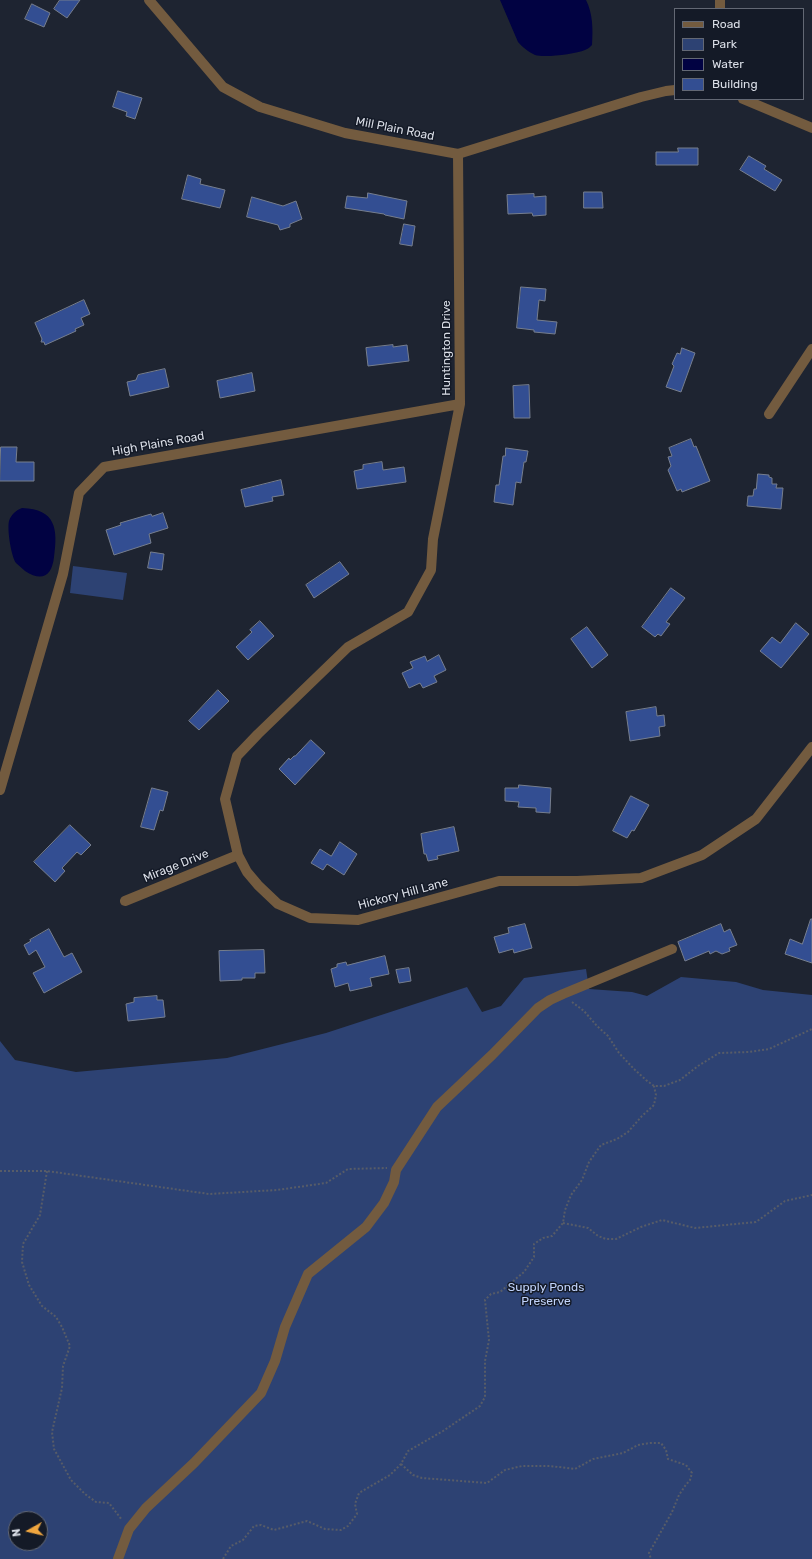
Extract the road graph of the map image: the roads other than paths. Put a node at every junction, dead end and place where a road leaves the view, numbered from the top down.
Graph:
1 (149, 0) edge
2 (674, 90) edge
3 (745, 100) edge
4 (812, 128) edge
5 (458, 154) junction
6 (812, 349) edge
7 (460, 404) junction
8 (768, 414) dead end
9 (433, 539) joint
10 (812, 746) edge
11 (0, 790) edge
12 (238, 855) junction
13 (125, 901) dead end
14 (672, 949) dead end
15 (118, 1559) edge

1 - 5 street, Mill Plain Road
2 - 5 street, Mill Plain Road
3 - 4 street
5 - 7 street, Huntington Drive
6 - 8 street
7 - 9 street, Huntington Drive
7 - 11 street, High Plains Road
9 - 12 street, Hickory Hill Lane
10 - 12 street, Hickory Hill Lane
12 - 13 street, Mirage Drive
14 - 15 street

